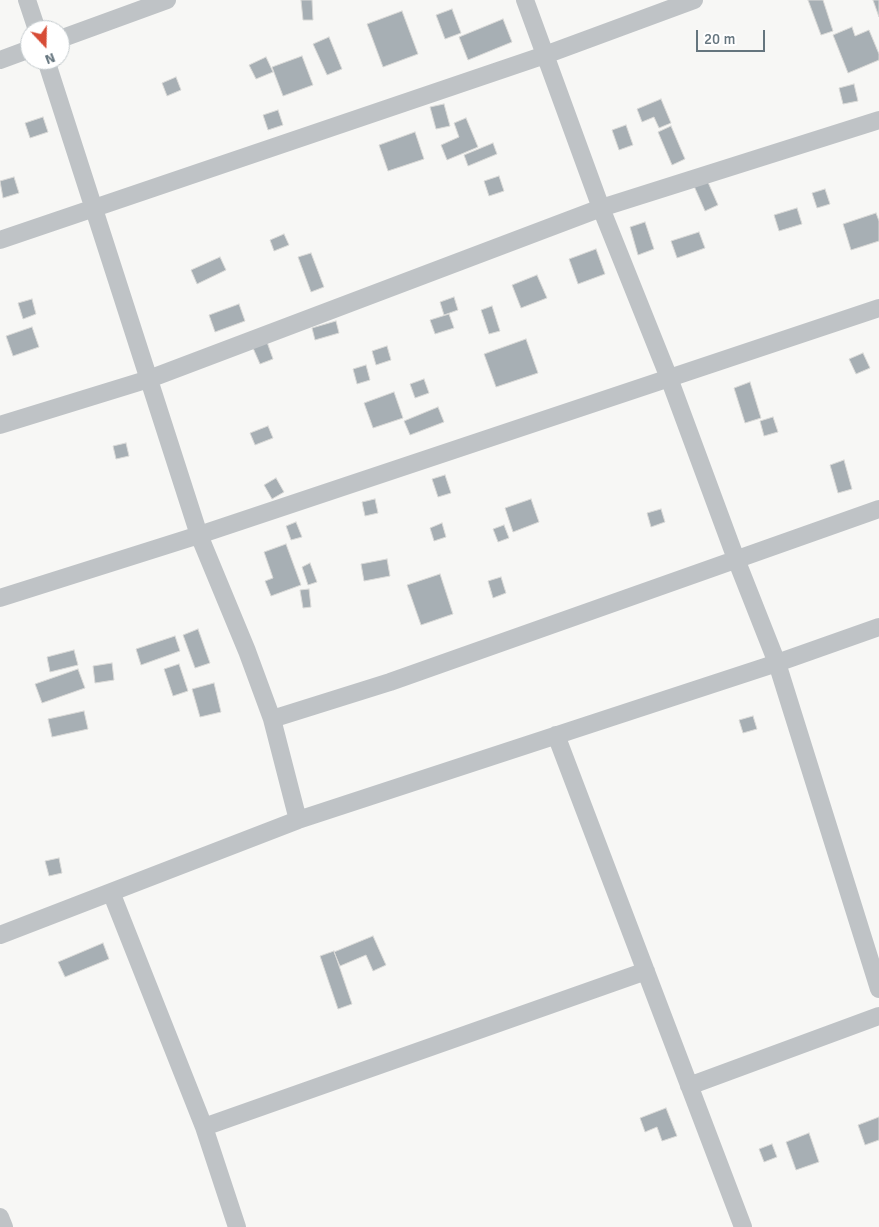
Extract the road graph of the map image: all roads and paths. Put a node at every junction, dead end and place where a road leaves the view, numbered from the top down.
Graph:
1 (27, 0) edge
2 (167, 0) edge
3 (525, 0) edge
4 (694, 0) edge
5 (34, 20) edge
6 (70, 35) edge
7 (20, 53) edge
8 (545, 55) junction
9 (0, 60) edge
10 (49, 70) edge
11 (879, 120) edge
12 (94, 208) junction
13 (601, 208) junction
14 (0, 240) edge
15 (879, 308) edge
16 (150, 378) junction
17 (669, 378) junction
18 (0, 425) edge
19 (879, 509) edge
20 (199, 535) junction
21 (736, 559) junction
22 (0, 598) edge
23 (879, 627) edge
24 (777, 663) junction
25 (272, 719) junction
26 (556, 735) junction
27 (298, 820) junction
28 (111, 892) junction
29 (0, 935) edge
30 (646, 972) junction
31 (879, 989) edge
32 (879, 1016) edge
33 (689, 1086) junction
34 (204, 1127) junction
35 (0, 1217) edge
36 (4, 1227) edge
37 (237, 1227) edge
38 (743, 1227) edge

1 - 5 street
2 - 6 street
3 - 8 street
4 - 8 street
7 - 9 street
8 - 12 street
8 - 13 street
10 - 12 street
11 - 13 street
12 - 14 street
12 - 16 street
13 - 16 street
13 - 17 street
15 - 17 street
16 - 18 street
16 - 20 street
17 - 20 street
17 - 21 street
19 - 21 street
20 - 22 street
20 - 25 street
21 - 24 street
21 - 25 street
23 - 24 street
24 - 26 street
24 - 31 street
25 - 27 street
26 - 27 street
26 - 30 street
27 - 28 street
28 - 29 street
28 - 34 street
30 - 33 street
30 - 34 street
32 - 33 street
33 - 38 street
34 - 37 street
35 - 36 street

